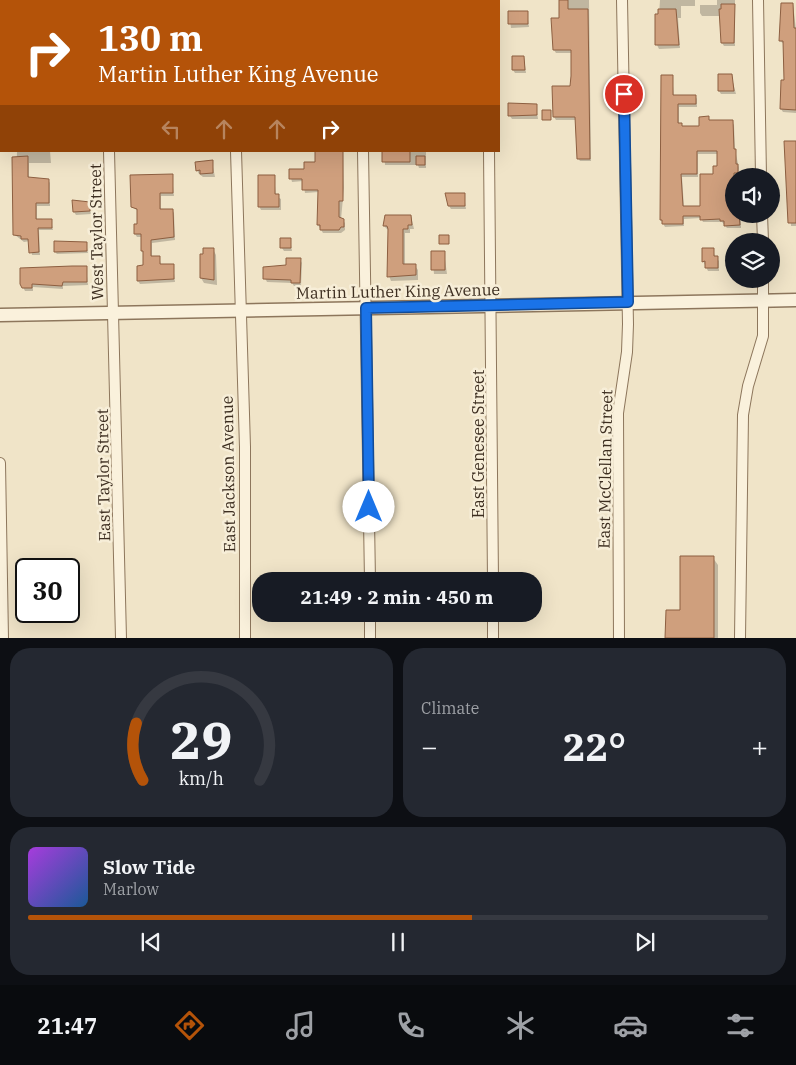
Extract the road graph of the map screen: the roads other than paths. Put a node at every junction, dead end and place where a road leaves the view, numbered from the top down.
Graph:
1 (622, 0) edge
2 (758, 0) edge
3 (109, 152) edge
4 (236, 152) edge
5 (363, 152) edge
6 (489, 152) edge
7 (761, 168) edge
8 (763, 288) edge
9 (764, 300) junction
10 (796, 300) edge
11 (628, 302) junction
12 (492, 306) junction
13 (366, 308) junction
14 (239, 310) junction
15 (112, 312) junction
16 (0, 315) edge
17 (0, 463) edge
18 (370, 572) edge
19 (494, 572) edge
20 (370, 622) edge
21 (493, 622) edge
22 (3, 638) edge
23 (121, 638) edge
24 (245, 638) edge
25 (370, 638) edge
26 (493, 638) edge
27 (619, 638) edge
28 (740, 638) edge

1 - 11 street, East McClellan Street
2 - 7 street
3 - 15 street, West Taylor Street
4 - 14 street, East Jackson Avenue
5 - 13 street
6 - 12 street, East Genesee Street
8 - 9 street
9 - 10 street, Martin Luther King Avenue
9 - 11 street, Martin Luther King Avenue
9 - 28 street
11 - 12 street, Martin Luther King Avenue
11 - 27 street, East McClellan Street
12 - 13 street, Martin Luther King Avenue
12 - 19 street, East Genesee Street
13 - 14 street, Martin Luther King Avenue
13 - 18 street
14 - 15 street, Martin Luther King Avenue
14 - 24 street, East Jackson Avenue
15 - 16 street, Martin Luther King Avenue
15 - 23 street, East Taylor Street
17 - 22 street
20 - 25 street
21 - 26 street

